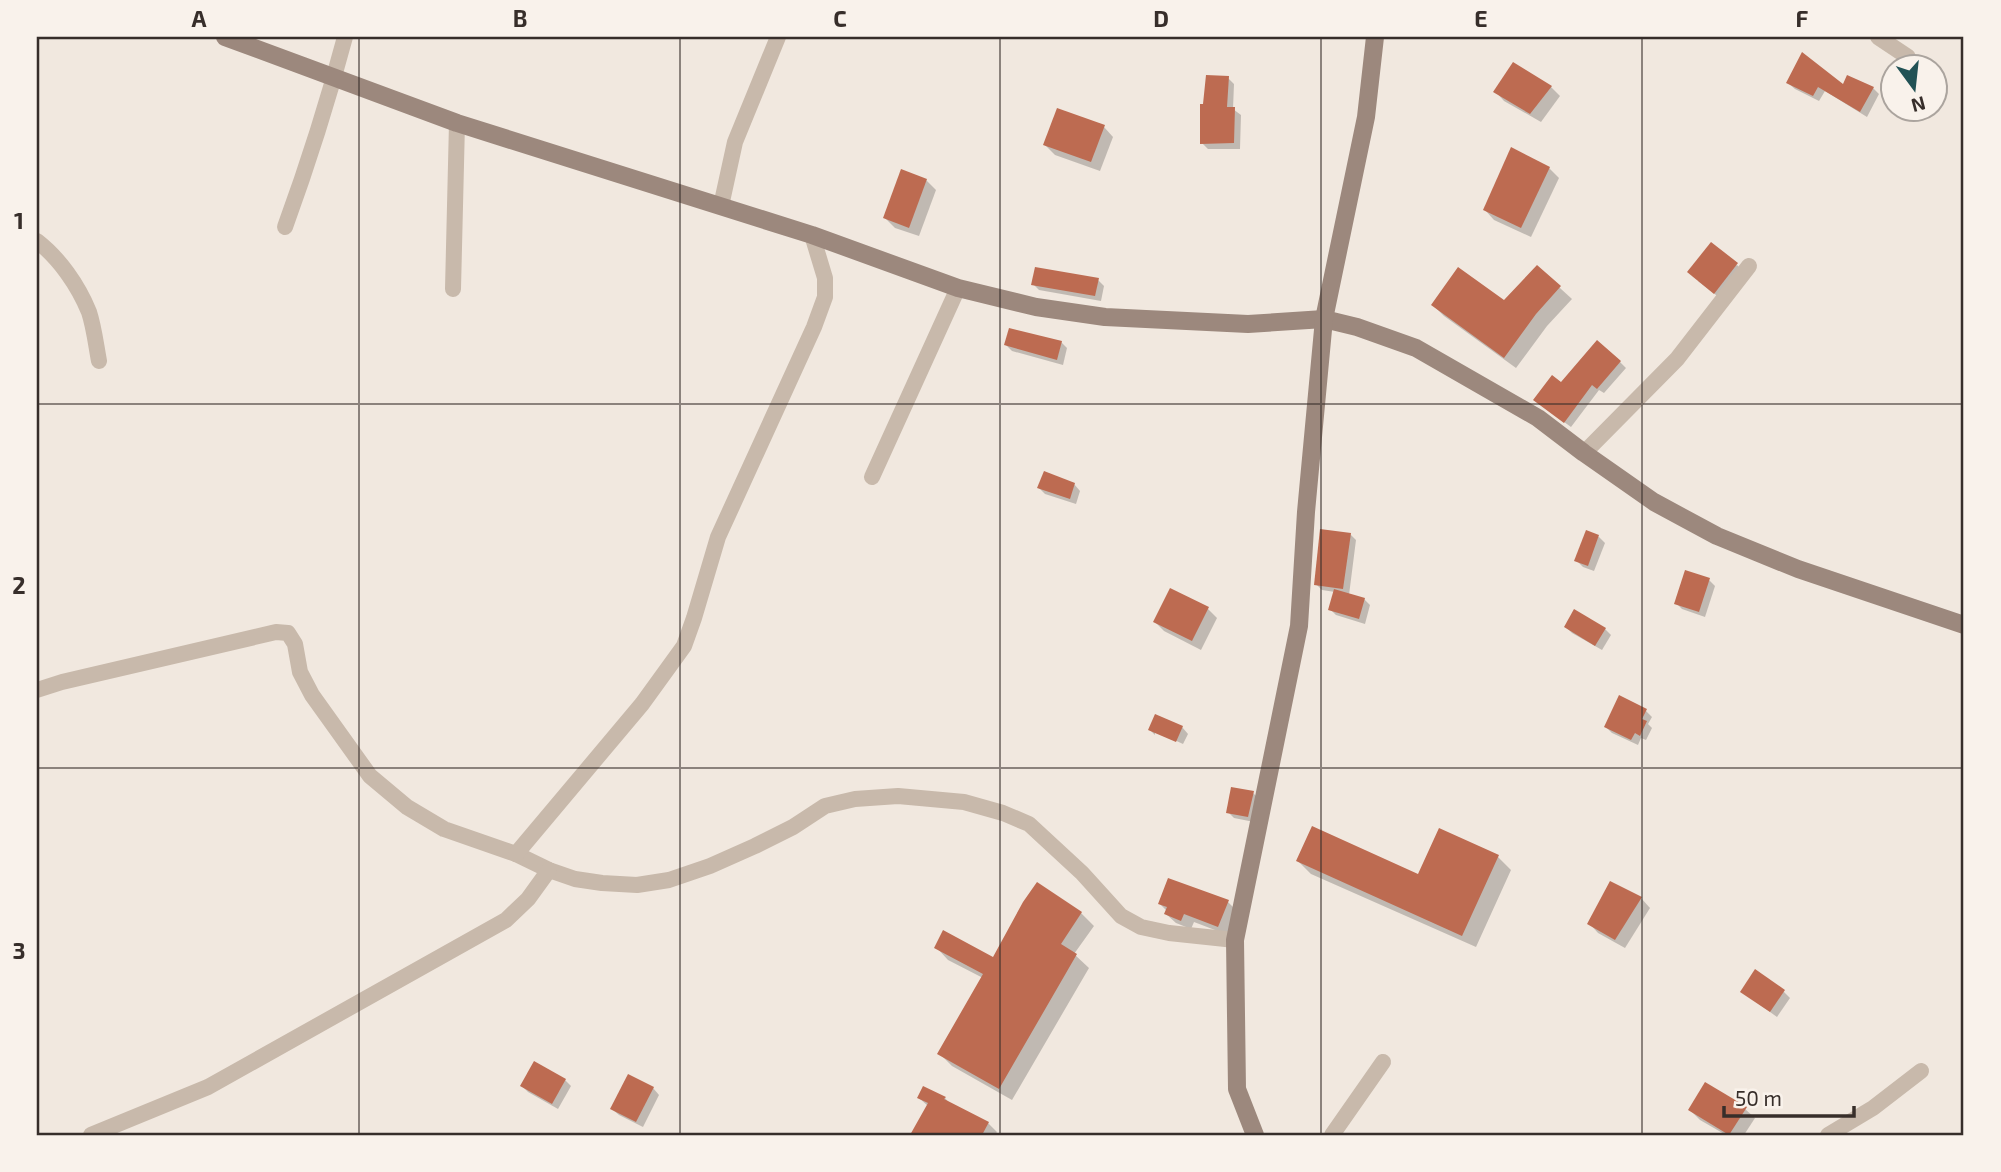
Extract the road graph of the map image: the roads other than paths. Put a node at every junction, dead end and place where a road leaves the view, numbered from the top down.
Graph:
1 (225, 37) edge
2 (345, 37) edge
3 (778, 37) edge
4 (1375, 37) edge
5 (1878, 37) edge
6 (1900, 52) edge
7 (335, 77) junction
8 (457, 123) junction
9 (721, 206) junction
10 (285, 226) dead end
11 (812, 235) junction
12 (37, 241) edge
13 (1749, 266) dead end
14 (958, 288) junction
15 (453, 289) dead end
16 (1325, 319) junction
17 (99, 360) dead end
18 (1584, 453) junction
19 (872, 477) dead end
20 (1964, 625) edge
21 (37, 690) edge
22 (516, 854) junction
23 (549, 870) junction
24 (1235, 940) junction
25 (1383, 1062) dead end
26 (1921, 1070) dead end
27 (90, 1135) edge
28 (1255, 1135) edge
29 (1332, 1135) edge
30 (1828, 1135) edge

1 - 7 street
2 - 7 street
3 - 9 street
4 - 16 street
5 - 6 street
7 - 8 street
7 - 10 street
8 - 9 street
8 - 15 street
9 - 11 street
11 - 14 street
11 - 22 street
12 - 17 street
13 - 18 street
14 - 16 street
14 - 19 street
16 - 18 street
16 - 24 street
18 - 20 street
21 - 22 street
22 - 23 street
23 - 24 street
23 - 27 street
24 - 28 street
25 - 29 street
26 - 30 street

